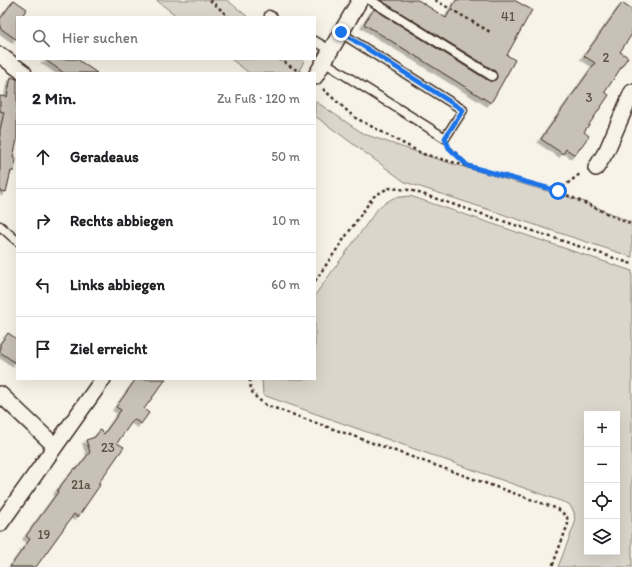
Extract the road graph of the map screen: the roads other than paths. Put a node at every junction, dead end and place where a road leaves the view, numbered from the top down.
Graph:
1 (360, 0) edge
2 (370, 0) edge
3 (341, 32) junction
4 (316, 42) edge
5 (0, 55) edge
6 (327, 56) junction
7 (23, 72) edge
8 (492, 76) dead end
9 (318, 82) edge
10 (632, 92) edge
11 (596, 168) road end
12 (0, 226) edge
13 (16, 240) edge
14 (102, 380) edge
15 (0, 394) edge
16 (55, 446) junction
17 (0, 524) edge

1 - 3 street
2 - 8 lane
3 - 6 street
3 - 6 lane
4 - 6 lane
5 - 7 street
6 - 9 street
10 - 11 street
12 - 13 lane
14 - 16 street
15 - 16 street
16 - 17 street

